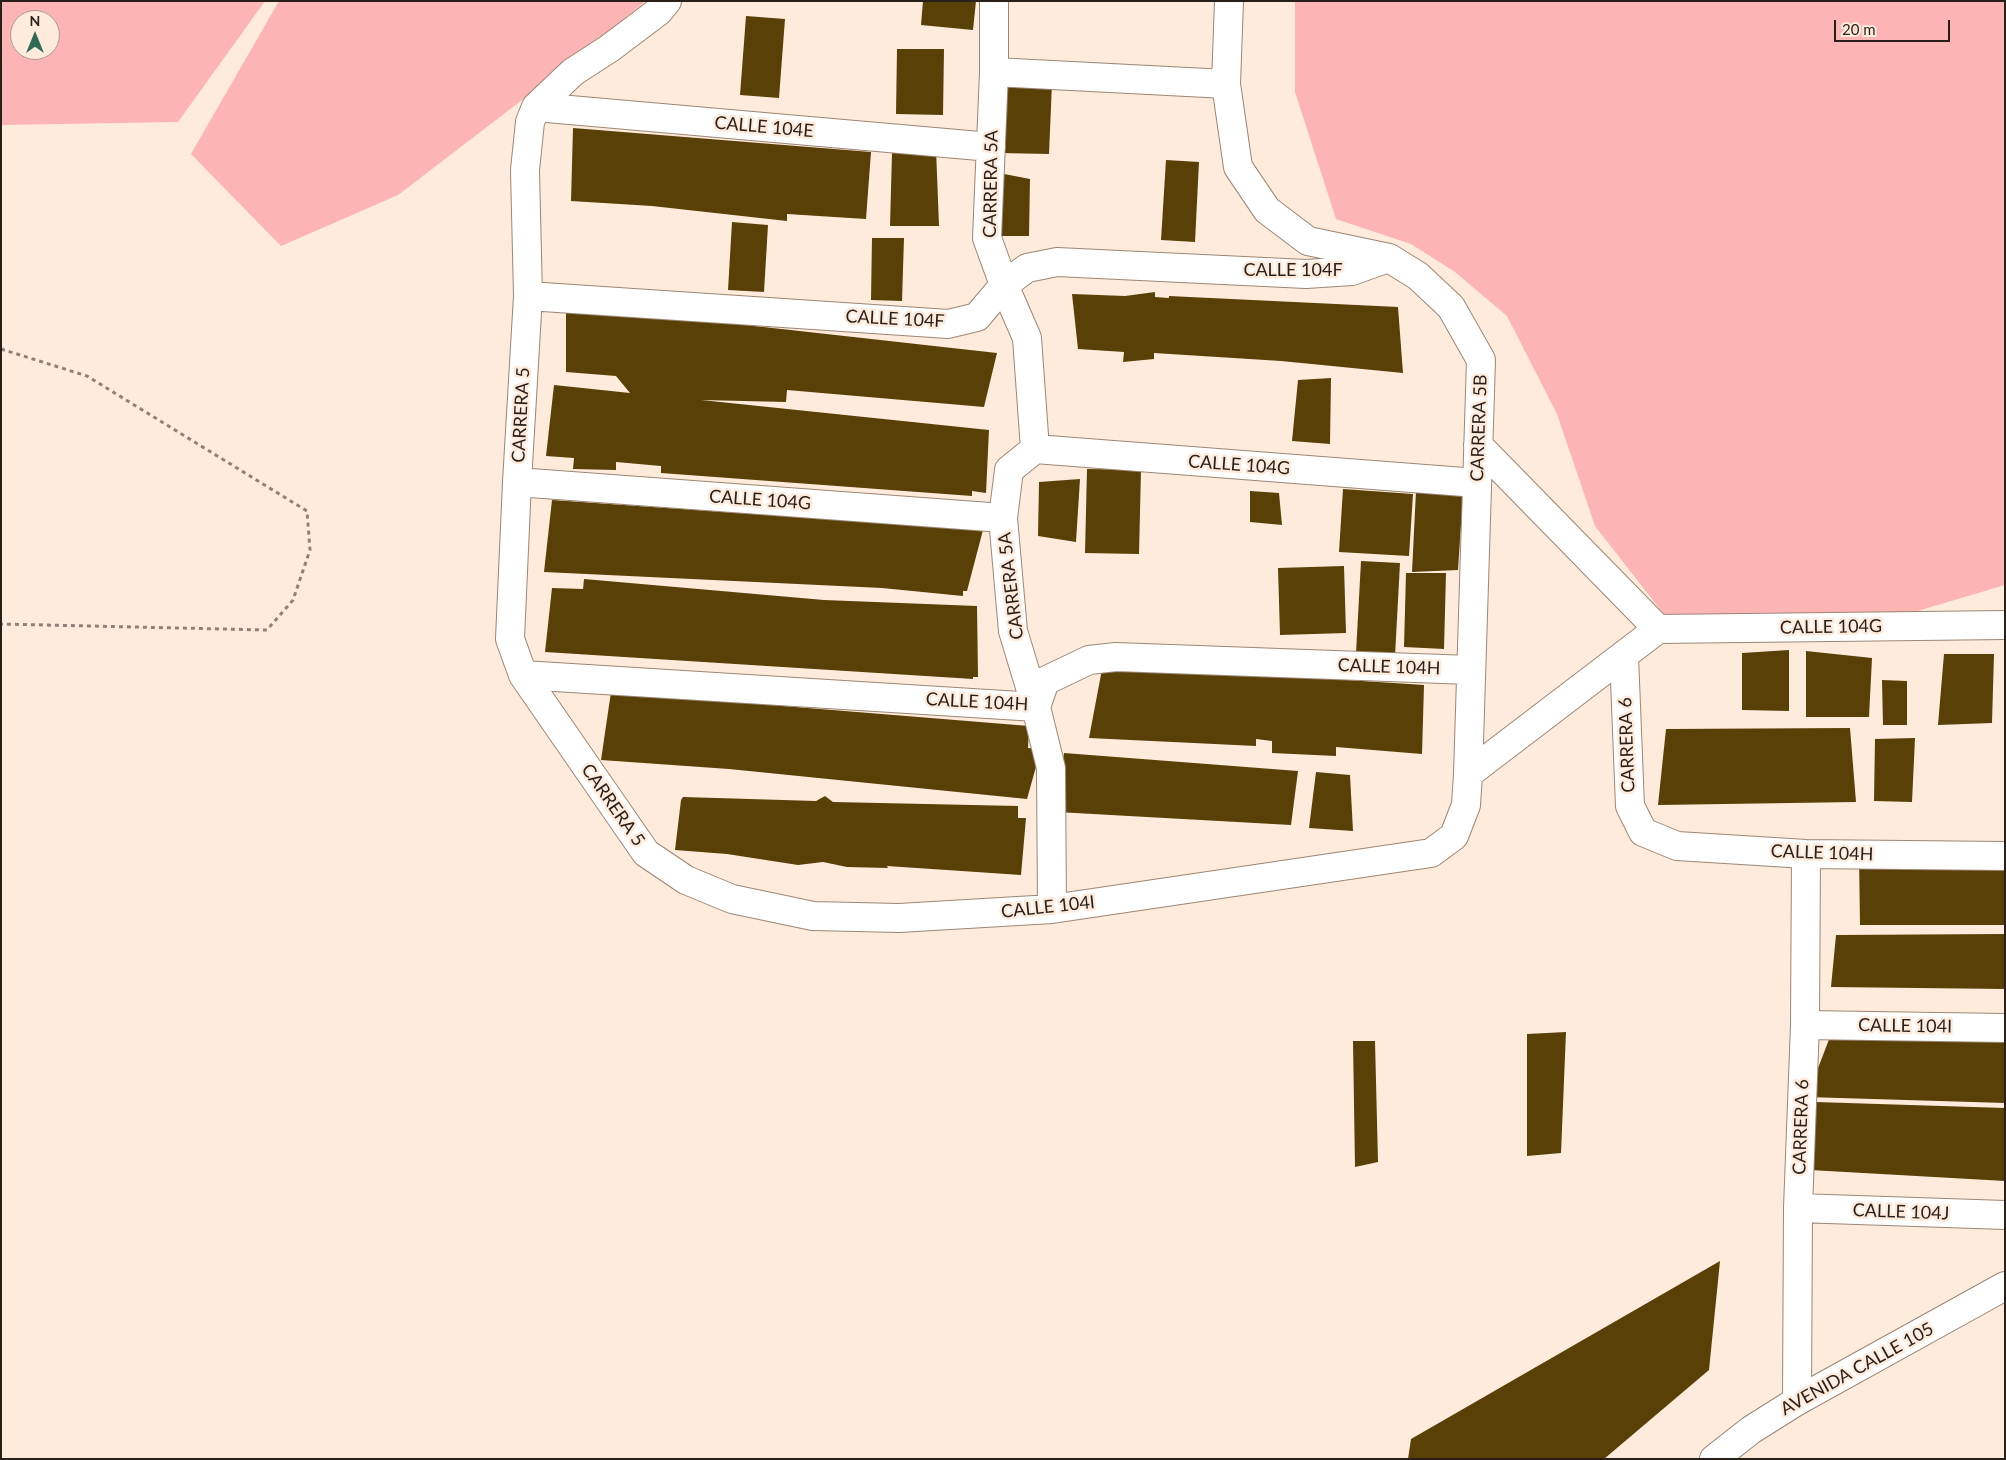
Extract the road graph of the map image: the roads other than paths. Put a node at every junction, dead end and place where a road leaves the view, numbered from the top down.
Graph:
1 (667, 1) edge
2 (994, 1) edge
3 (1229, 1) edge
4 (994, 72) junction
5 (1226, 84) junction
6 (536, 108) junction
7 (991, 147) junction
8 (1389, 258) junction
9 (1004, 285) junction
10 (528, 296) junction
11 (1478, 445) junction
12 (1035, 449) junction
13 (517, 482) junction
14 (1477, 483) junction
15 (1003, 518) junction
16 (2005, 625) edge
17 (1658, 629) junction
18 (1624, 656) junction
19 (1470, 670) junction
20 (523, 675) junction
21 (1036, 707) junction
22 (1468, 774) junction
23 (1643, 832) joint
24 (1454, 836) joint
25 (646, 853) joint
26 (1806, 854) junction
27 (2005, 856) edge
28 (1052, 909) junction
29 (1805, 1025) junction
30 (2005, 1028) edge
31 (1798, 1208) junction
32 (2005, 1215) edge
33 (2005, 1286) edge
34 (1797, 1401) junction
35 (1714, 1459) edge

1 - 6 street, CARRERA 5
2 - 4 street, CARRERA 5A
3 - 5 street, CARRERA 5B
4 - 5 street
4 - 7 street, CARRERA 5A
5 - 8 street, CARRERA 5B
6 - 7 street, CALLE 104E
6 - 10 street, CARRERA 5
7 - 9 street, CARRERA 5A
8 - 9 street, CALLE 104F
8 - 11 street, CARRERA 5B
9 - 10 street, CALLE 104F
9 - 12 street, CARRERA 5A
10 - 13 street, CARRERA 5
11 - 14 street, CARRERA 5B
11 - 17 street
12 - 14 street, CALLE 104G
12 - 15 street, CARRERA 5A
13 - 15 street, CALLE 104G
13 - 20 street, CARRERA 5
14 - 19 street, CARRERA 5B
15 - 21 street, CARRERA 5A
16 - 17 street, CALLE 104G
17 - 18 street
18 - 22 street
18 - 23 street, CARRERA 6
19 - 21 street, CALLE 104H
19 - 22 street, CARRERA 5B
20 - 21 street, CALLE 104H
20 - 25 street, CARRERA 5
21 - 28 street, CARRERA 5A
22 - 24 street, CARRERA 5B
23 - 26 street, CALLE 104H
24 - 28 street, CALLE 104I
25 - 28 street, CALLE 104I
26 - 27 street, CALLE 104H
26 - 29 street, CARRERA 6
29 - 30 street, CALLE 104I
29 - 31 street, CARRERA 6
31 - 32 street, CALLE 104J
31 - 34 street, CARRERA 6
33 - 34 street, AVENIDA CALLE 105
34 - 35 street, AVENIDA CALLE 105

